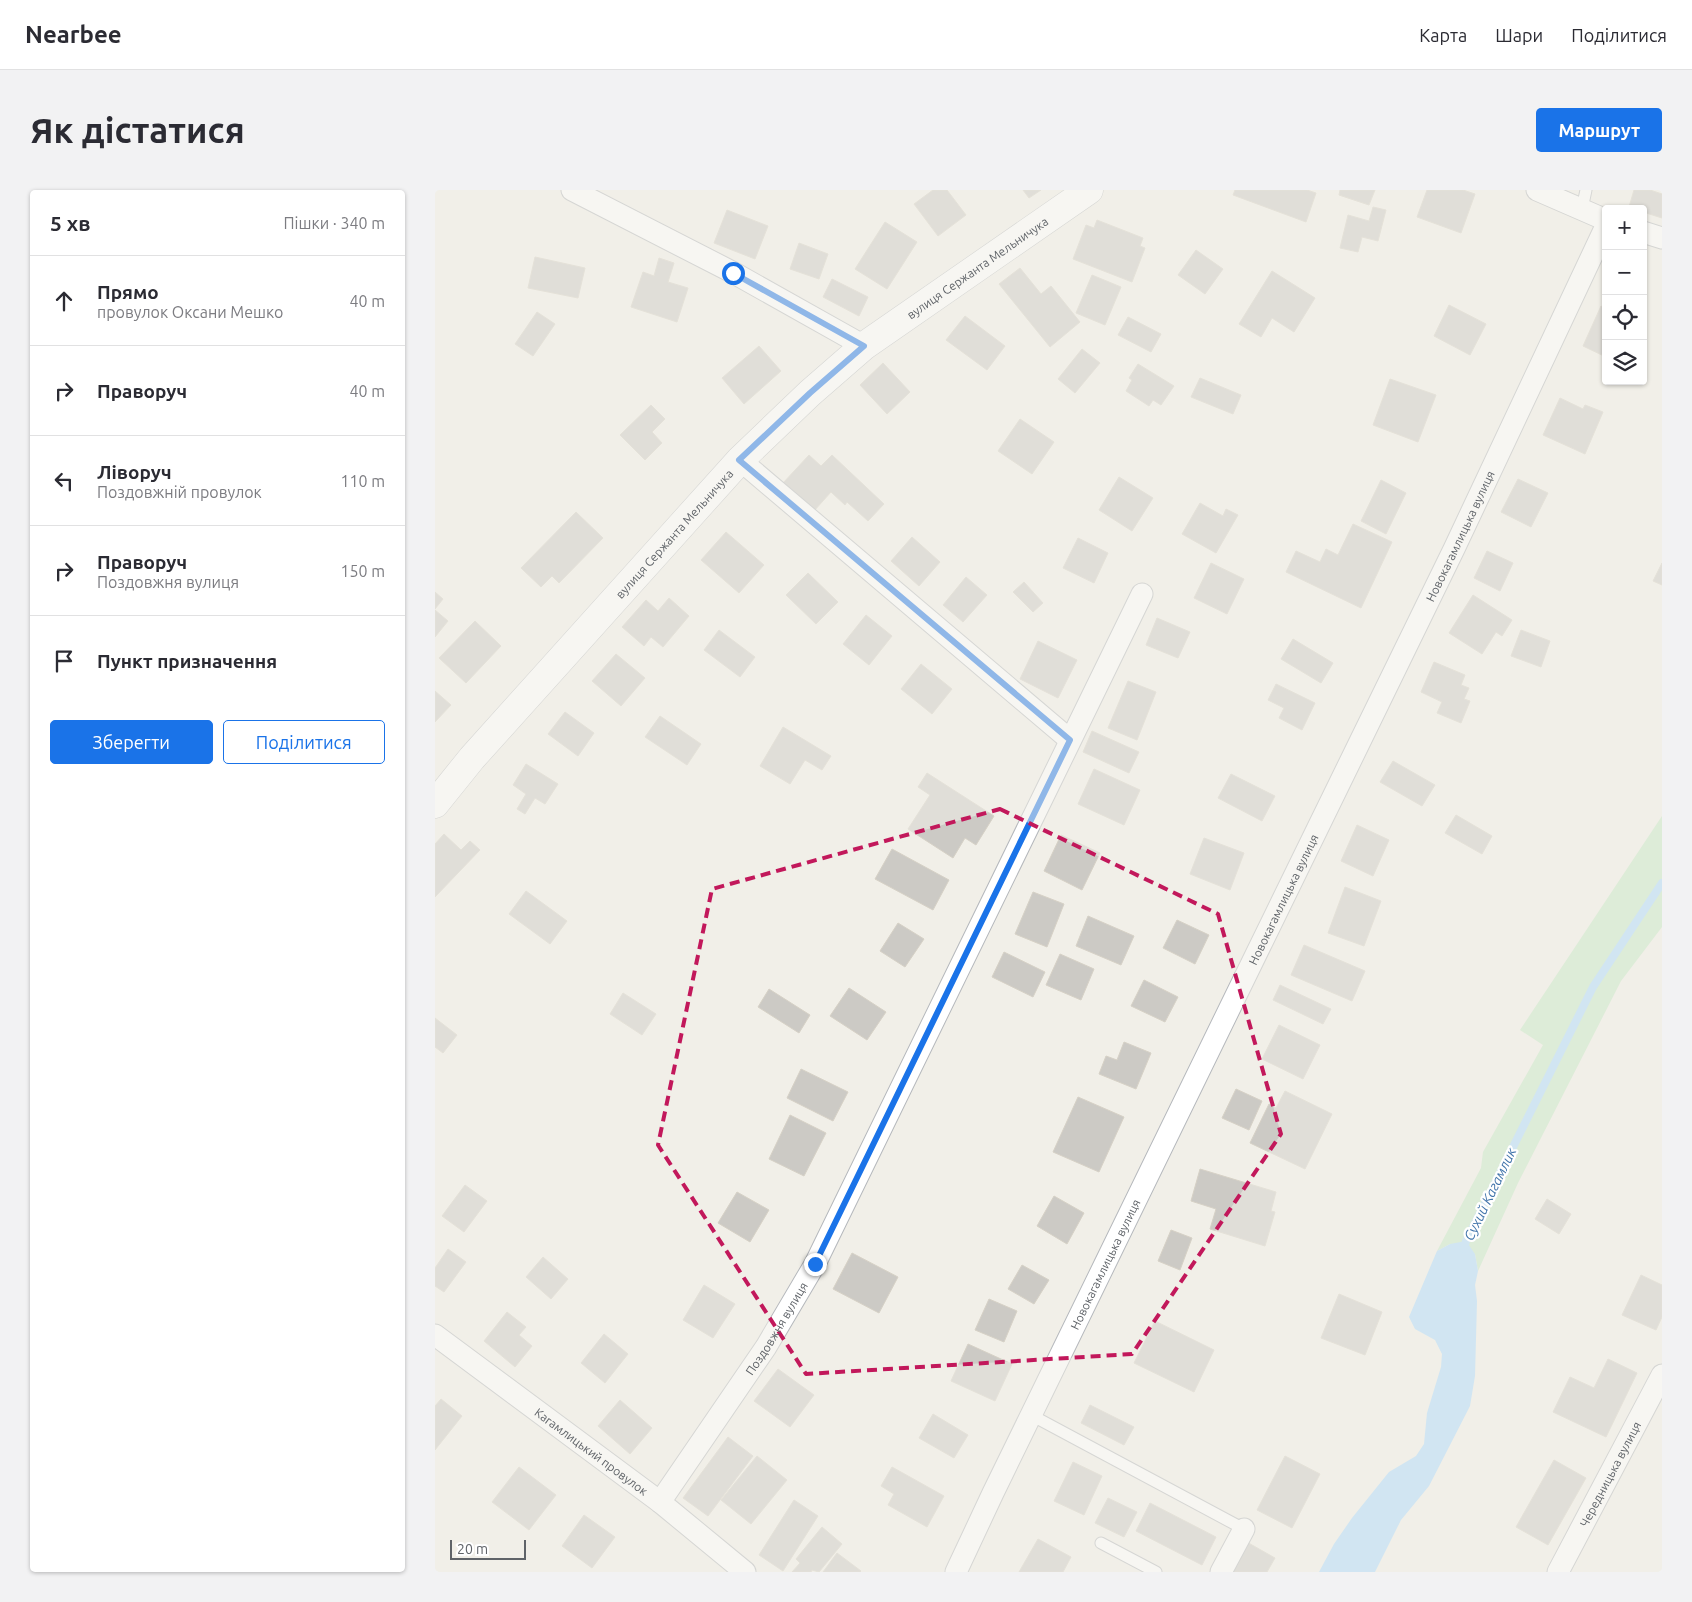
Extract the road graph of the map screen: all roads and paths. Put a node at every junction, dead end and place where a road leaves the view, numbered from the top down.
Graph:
1 (572, 190) edge
2 (1089, 190) edge
3 (1537, 190) edge
4 (1584, 200) edge
5 (1602, 216) edge
6 (1647, 233) edge
7 (1602, 235) edge
8 (1662, 238) edge
9 (864, 346) junction
10 (739, 460) junction
11 (1142, 594) dead end
12 (1070, 740) junction
13 (435, 804) edge
14 (435, 1335) edge
15 (1662, 1374) edge
16 (1031, 1415) junction
17 (660, 1502) junction
18 (1245, 1529) joint
19 (1101, 1543) dead end
20 (745, 1572) edge
21 (956, 1572) edge
22 (1156, 1572) edge
23 (1221, 1572) edge
24 (1558, 1572) edge

1 - 9 street
2 - 9 street, вулиця Сержанта Мельничука
3 - 4 street
4 - 5 street
6 - 8 street
7 - 16 street, Новокагамлицька вулиця
9 - 10 street, вулиця Сержанта Мельничука
10 - 12 street
10 - 13 street, вулиця Сержанта Мельничука
11 - 12 street, Поздовжня вулиця
12 - 17 street, Поздовжня вулиця
14 - 17 street, Кагамлицький провулок
15 - 24 street, Чередницька вулиця
16 - 18 lane
16 - 21 street, Новокагамлицька вулиця
17 - 20 street, Кагамлицький провулок
18 - 23 street
19 - 22 lane

